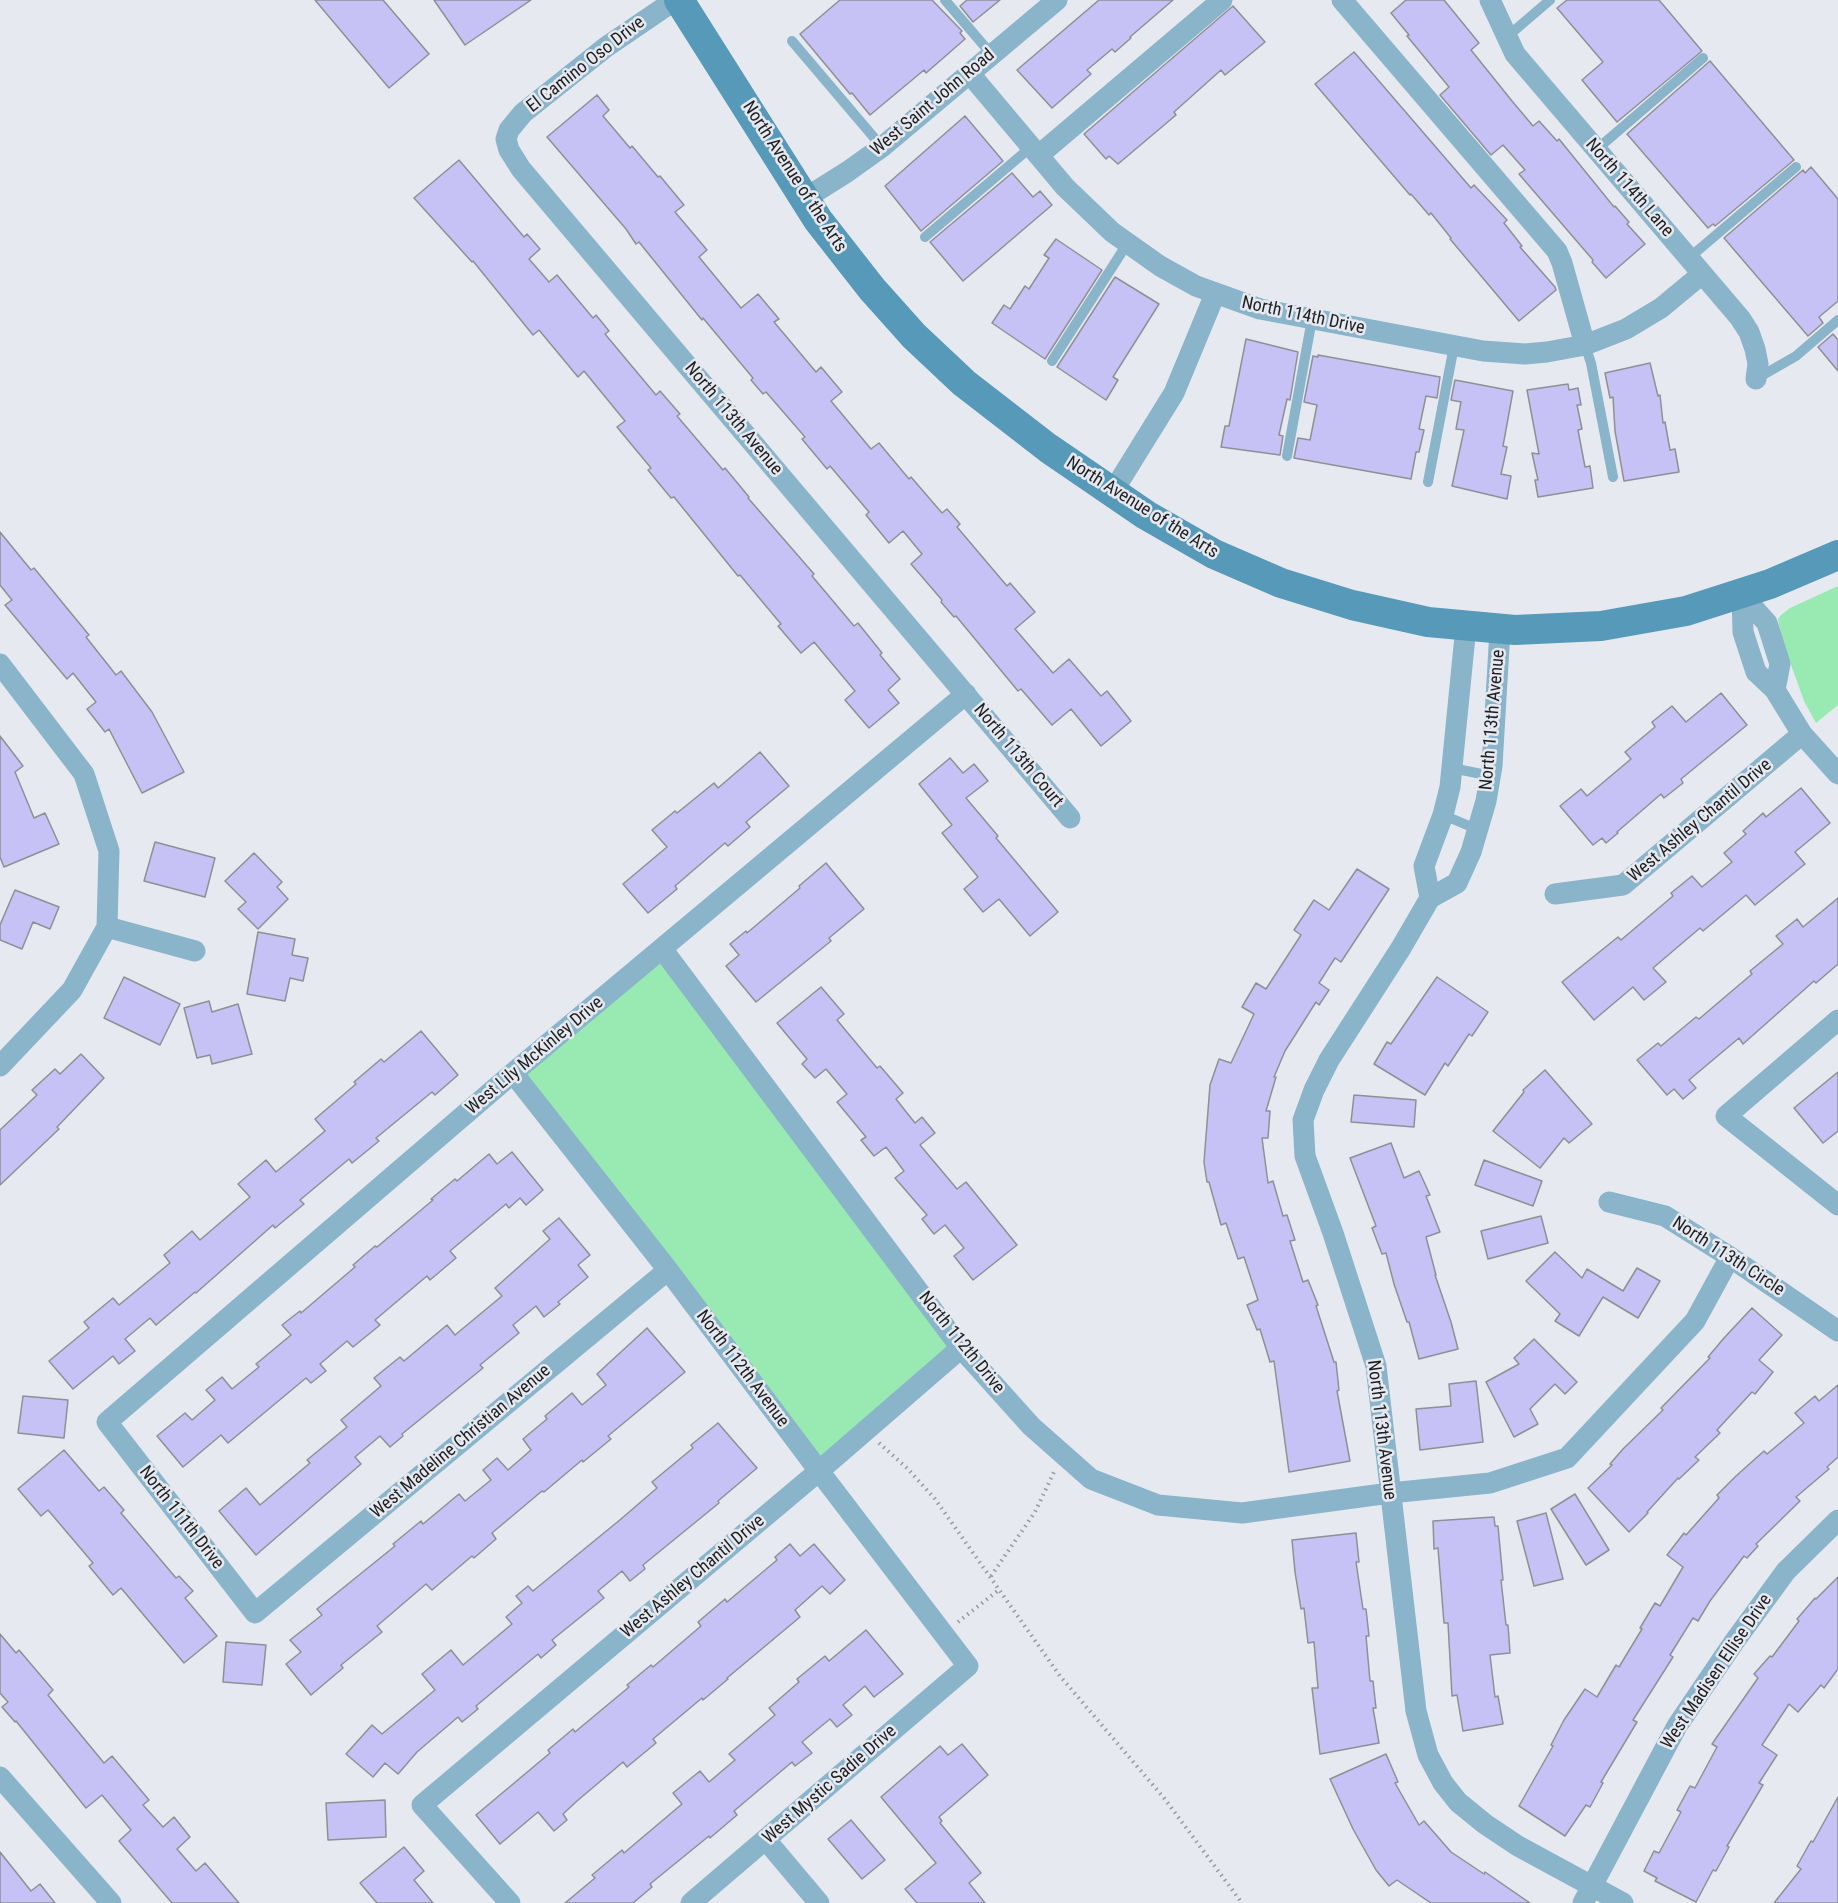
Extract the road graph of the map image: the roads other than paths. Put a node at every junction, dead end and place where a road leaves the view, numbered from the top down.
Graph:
1 (677, 0) edge
2 (945, 0) edge
3 (1057, 0) edge
4 (1222, 0) edge
5 (1342, 0) edge
6 (1490, 0) edge
7 (1550, 0) edge
8 (1508, 36) junction
9 (792, 40) dead end
10 (992, 55) junction
11 (1703, 58) dead end
12 (970, 74) junction
13 (506, 139) joint
14 (882, 147) junction
15 (1596, 150) junction
16 (1035, 151) junction
17 (1796, 167) dead end
18 (804, 199) junction
19 (925, 237) dead end
20 (1127, 244) junction
21 (1695, 266) junction
22 (1215, 294) junction
23 (1312, 319) junction
24 (1838, 320) edge
25 (1585, 345) junction
26 (1454, 346) junction
27 (1052, 361) dead end
28 (1756, 379) joint
29 (1287, 456) dead end
30 (1613, 477) dead end
31 (1428, 482) dead end
32 (1112, 493) junction
33 (1838, 555) edge
34 (1742, 595) junction
35 (1466, 626) junction
36 (1500, 630) junction
37 (0, 664) edge
38 (966, 694) junction
39 (1802, 734) junction
40 (1452, 768) junction
41 (1838, 774) edge
42 (1491, 776) junction
43 (1443, 815) junction
44 (1070, 818) dead end
45 (1479, 830) junction
46 (1555, 894) dead end
47 (1430, 897) junction
48 (107, 927) junction
49 (663, 950) junction
50 (195, 951) dead end
51 (1838, 1020) edge
52 (0, 1066) edge
53 (513, 1073) junction
54 (1609, 1202) dead end
55 (1838, 1205) edge
56 (1730, 1257) junction
57 (668, 1270) junction
58 (1838, 1331) edge
59 (961, 1348) junction
60 (107, 1422) joint
61 (819, 1471) junction
62 (1390, 1493) junction
63 (1838, 1520) edge
64 (255, 1613) joint
65 (969, 1666) joint
66 (0, 1777) edge
67 (766, 1840) junction
68 (1588, 1895) edge
69 (111, 1903) edge
70 (510, 1903) edge
71 (691, 1903) edge
72 (819, 1903) edge
73 (1623, 1903) edge

1 - 13 street, El Camino Oso Drive
1 - 18 street, North Avenue of the Arts
2 - 10 lane
3 - 10 street, West Saint John Road
4 - 16 street
5 - 25 street
6 - 8 street, North 114th Lane
7 - 8 lane
8 - 15 street, North 114th Lane
9 - 14 lane
10 - 12 street, West Saint John Road
11 - 15 lane
12 - 14 street, West Saint John Road
12 - 16 street, North 114th Drive
13 - 38 street, North 113th Avenue
14 - 18 street, West Saint John Road
15 - 21 street, North 114th Lane
16 - 19 lane
16 - 20 street, North 114th Drive
17 - 21 lane
18 - 32 street, North Avenue of the Arts
20 - 22 street, North 114th Drive
20 - 27 lane
21 - 25 street, North 114th Drive
21 - 28 street, North 114th Lane
22 - 23 street, North 114th Drive
22 - 32 street
23 - 26 street, North 114th Drive
23 - 29 lane
24 - 28 lane
25 - 26 street, North 114th Drive
25 - 30 lane
26 - 31 lane
32 - 35 street, North Avenue of the Arts
33 - 34 street, North Avenue of the Arts
34 - 36 street, North Avenue of the Arts
34 - 39 street
35 - 36 street, North Avenue of the Arts
35 - 40 street, North 113th Avenue
36 - 42 street, North 113th Avenue
37 - 48 street
38 - 44 street, North 113th Court
38 - 49 street, West Lily McKinley Drive
39 - 41 street
39 - 46 street, West Ashley Chantil Drive
40 - 42 lane
40 - 43 street, North 113th Avenue
42 - 45 street, North 113th Avenue
43 - 45 lane
43 - 47 street, North 113th Avenue
45 - 47 street, North 113th Avenue
47 - 62 street, North 113th Avenue
48 - 50 street
48 - 52 street
49 - 53 street, West Lily McKinley Drive
49 - 59 street, North 112th Drive
51 - 55 street
53 - 57 street, North 112th Avenue
53 - 60 street, West Lily McKinley Drive
54 - 56 street, North 113th Circle
56 - 58 street, North 113th Circle
56 - 62 street, North 112th Drive
57 - 61 street, North 112th Avenue
57 - 64 street, West Madeline Christian Avenue
59 - 61 street, West Ashley Chantil Drive
59 - 62 street, North 112th Drive
60 - 64 street, North 111th Drive
61 - 65 street, North 112th Avenue
61 - 70 street, West Ashley Chantil Drive
62 - 68 street, North 113th Avenue
63 - 68 street, West Madisen Ellise Drive
65 - 67 street, West Mystic Sadie Drive
66 - 69 street
67 - 71 street, West Mystic Sadie Drive
67 - 72 street
68 - 73 street, North 113th Avenue

